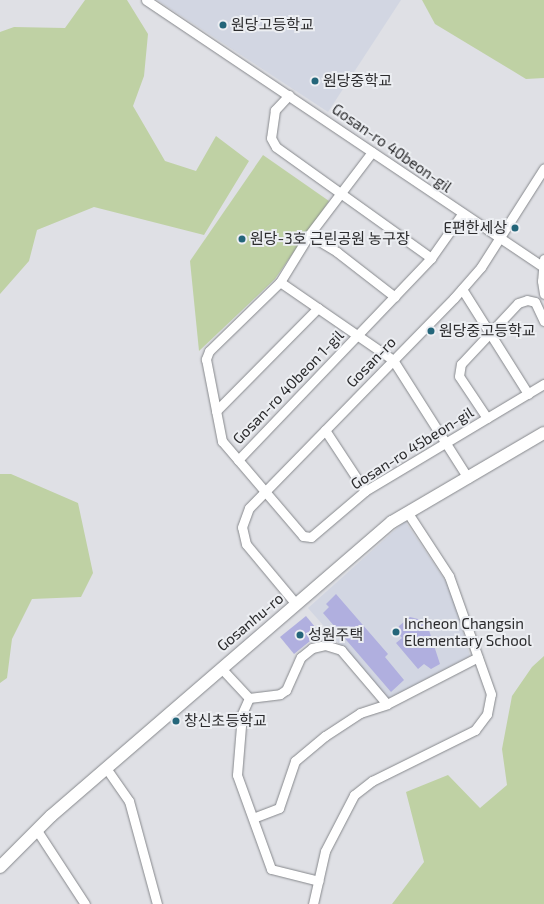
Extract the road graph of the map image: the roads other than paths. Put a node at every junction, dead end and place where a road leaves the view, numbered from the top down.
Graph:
1 (146, 0) edge
2 (289, 95) junction
3 (372, 152) junction
4 (544, 168) edge
5 (342, 192) junction
6 (462, 214) junction
7 (309, 235) junction
8 (499, 239) junction
9 (431, 258) junction
10 (543, 262) edge
11 (280, 282) junction
12 (462, 289) junction
13 (544, 294) edge
14 (394, 297) junction
15 (318, 308) junction
16 (544, 321) edge
17 (489, 334) junction
18 (358, 335) junction
19 (393, 360) junction
20 (544, 384) edge
21 (528, 394) junction
22 (216, 411) junction
23 (488, 418) junction
24 (324, 430) junction
25 (544, 433) edge
26 (446, 442) junction
27 (238, 460) junction
28 (468, 478) junction
29 (365, 490) junction
30 (265, 491) junction
31 (408, 513) junction
32 (296, 604) junction
33 (478, 657) junction
34 (221, 668) junction
35 (249, 698) junction
36 (387, 704) junction
37 (106, 768) junction
38 (253, 818) junction
39 (38, 832) junction
40 (0, 867) edge
41 (319, 881) junction
42 (85, 904) edge
43 (157, 904) edge
44 (313, 904) edge

1 - 2 street, Gosan-ro 40beon-gil
2 - 3 street, Gosan-ro 40beon-gil
2 - 5 street
3 - 5 street, Gosan-ro 45beon-gil
3 - 6 street, Gosan-ro 40beon-gil
4 - 8 street, Gosan-ro
5 - 7 street, Gosan-ro 45beon-gil
5 - 9 street
6 - 8 street, Gosan-ro 40beon-gil
6 - 9 street, Gosan-ro 40beon 1-gil
7 - 11 street, Gosan-ro 45beon-gil
7 - 14 street
8 - 10 street, Gosan-ro 40beon-gil
8 - 12 street, Gosan-ro
9 - 14 street, Gosan-ro 40beon 1-gil
10 - 13 street
11 - 15 street, Gosan-ro 40beon 1-gil
11 - 22 street, Gosan-ro 45beon-gil
12 - 17 street
12 - 19 street, Gosan-ro
14 - 18 street, Gosan-ro 40beon 1-gil
15 - 18 street, Gosan-ro 40beon 1-gil
15 - 22 street
16 - 17 street
17 - 21 street
17 - 23 street
18 - 19 street
18 - 27 street, Gosan-ro 40beon 1-gil
19 - 24 street, Gosan-ro
19 - 26 street
20 - 21 street, Gosan-ro 45beon-gil
21 - 23 street, Gosan-ro 45beon-gil
22 - 27 street, Gosan-ro 45beon-gil
23 - 26 street, Gosan-ro 45beon-gil
24 - 29 street
24 - 30 street, Gosan-ro
25 - 28 main road, Gosanhu-ro
26 - 28 street
26 - 29 street, Gosan-ro 45beon-gil
27 - 30 street, Gosan-ro 45beon-gil
28 - 31 main road, Gosanhu-ro
29 - 30 street, Gosan-ro 45beon-gil
30 - 32 street, Gosan-ro
31 - 32 main road, Gosanhu-ro
31 - 33 street
32 - 34 main road, Gosanhu-ro
33 - 36 street
33 - 41 street
34 - 35 street
34 - 37 main road, Gosanhu-ro
35 - 36 street
35 - 38 street
36 - 38 street
37 - 39 main road, Gosanhu-ro
37 - 43 street
38 - 41 street
39 - 40 main road, Gosanhu-ro
39 - 42 street
41 - 44 street

